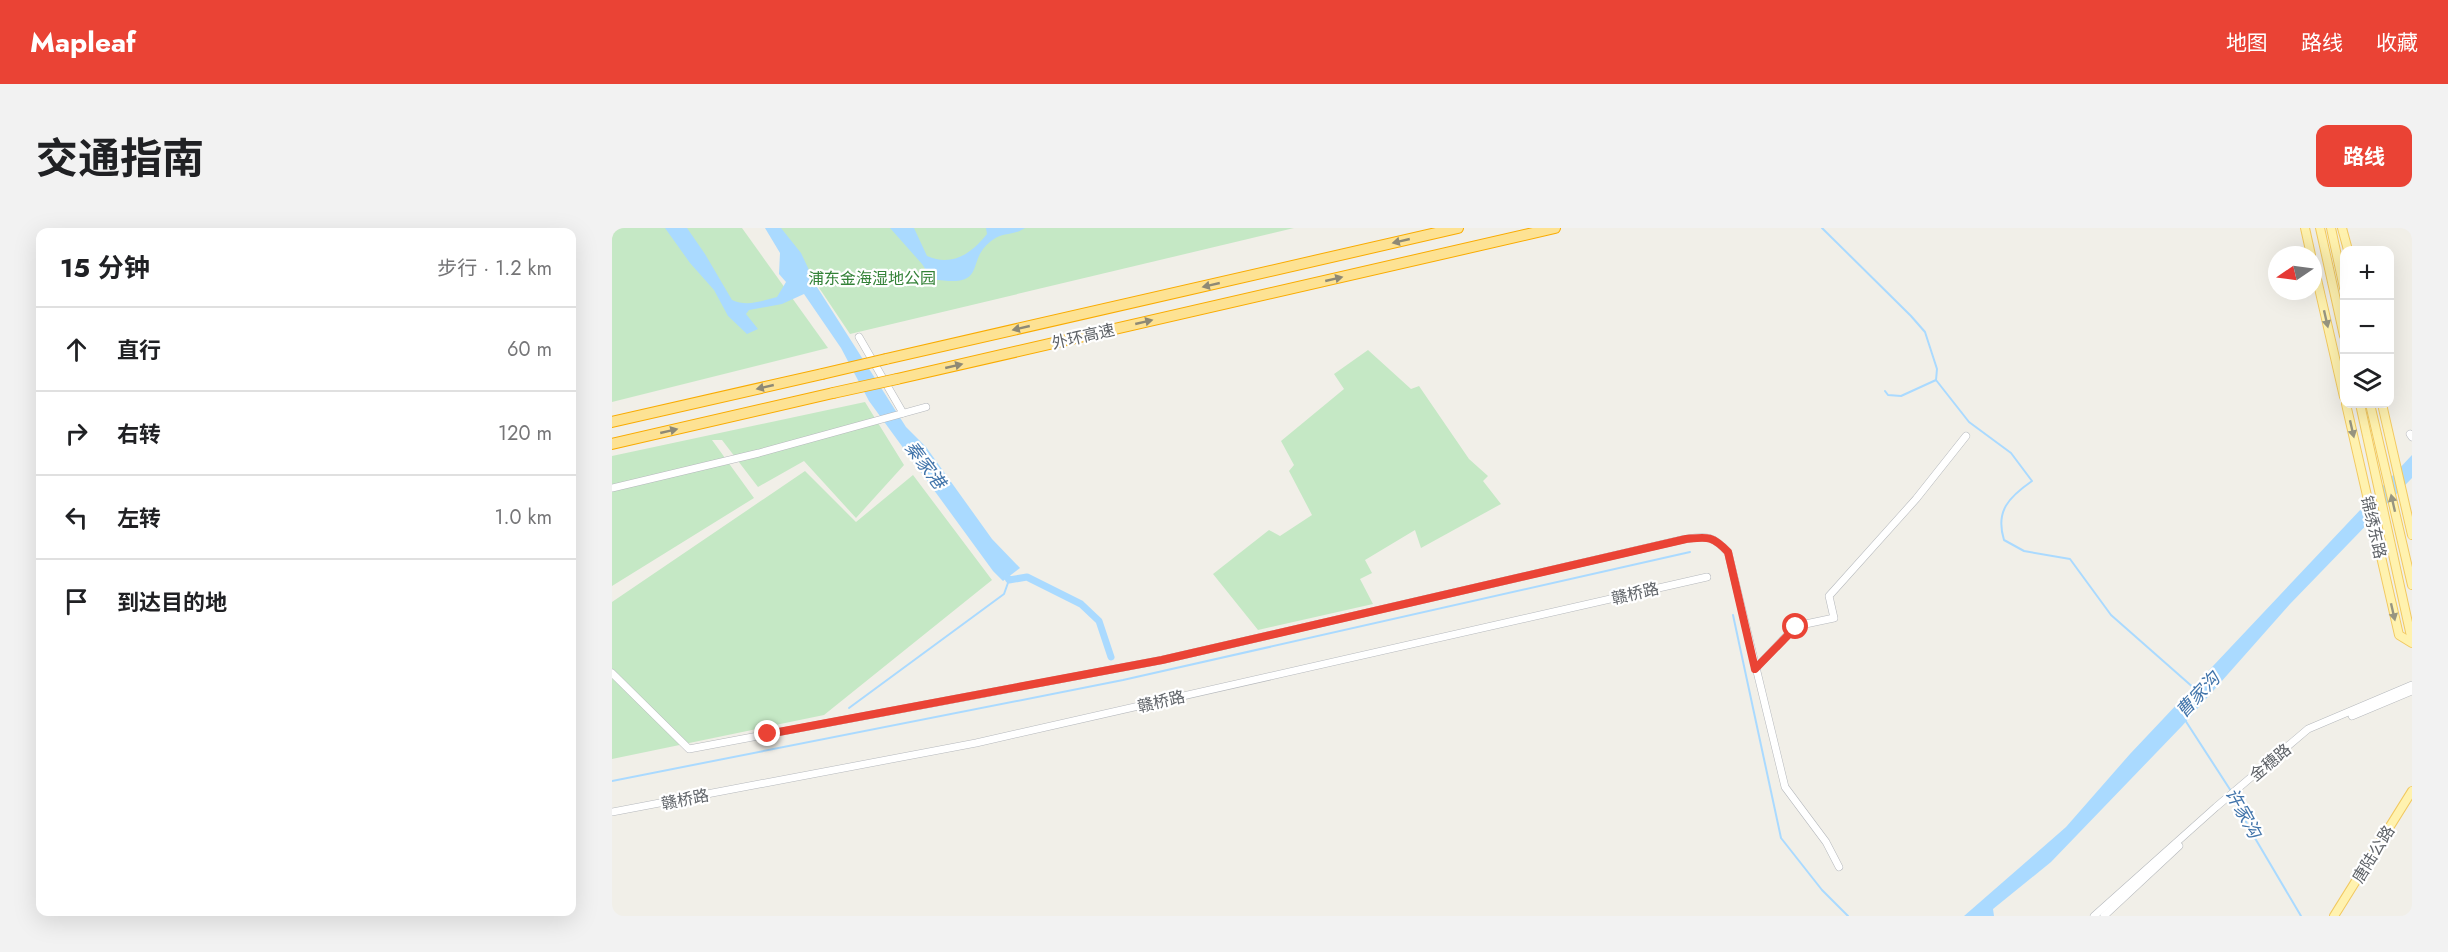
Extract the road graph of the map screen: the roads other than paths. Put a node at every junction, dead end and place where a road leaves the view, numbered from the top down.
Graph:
1 (1458, 228) edge
2 (1555, 228) edge
3 (2305, 228) edge
4 (2320, 228) edge
5 (2331, 228) edge
6 (2342, 228) edge
7 (2309, 246) edge
8 (2347, 246) edge
9 (2340, 270) edge
10 (2322, 300) edge
11 (2340, 318) edge
12 (859, 337) dead end
13 (2340, 380) edge
14 (926, 407) dead end
15 (2347, 408) edge
16 (2361, 408) edge
17 (2371, 408) edge
18 (2383, 408) edge
19 (901, 414) junction
20 (612, 422) edge
21 (1966, 436) dead end
22 (612, 444) edge
23 (612, 488) edge
24 (2412, 536) edge
25 (1707, 577) dead end
26 (2412, 585) edge
27 (2412, 642) edge
28 (1755, 669) junction
29 (612, 673) edge
30 (2412, 685) edge
31 (2412, 691) edge
32 (2240, 790) junction
33 (2412, 791) edge
34 (2217, 808) junction
35 (612, 812) edge
36 (1839, 867) dead end
37 (2094, 916) edge
38 (2104, 916) edge
39 (2334, 916) edge

1 -> 20 highway, 外环高速, bridge
22 -> 2 highway, 外环高速, bridge
3 - 7 main road
4 - 11 main road
5 - 9 main road
6 - 8 main road
10 -> 13 main road
12 - 19 street
14 - 19 street
15 -> 27 main road, 锦绣东路
16 - 27 main road, 锦绣东路
26 -> 17 main road, 锦绣东路
18 - 24 main road
19 - 23 street
21 - 28 street
25 - 35 street, 赣桥路
28 - 29 street
28 - 36 street
30 - 32 street, 金穗路
31 - 32 street, 金穗路
32 - 34 street, 金穗路
33 - 39 main road, 唐陆公路
34 - 37 street, 金穗路
34 - 38 street, 金穗路

